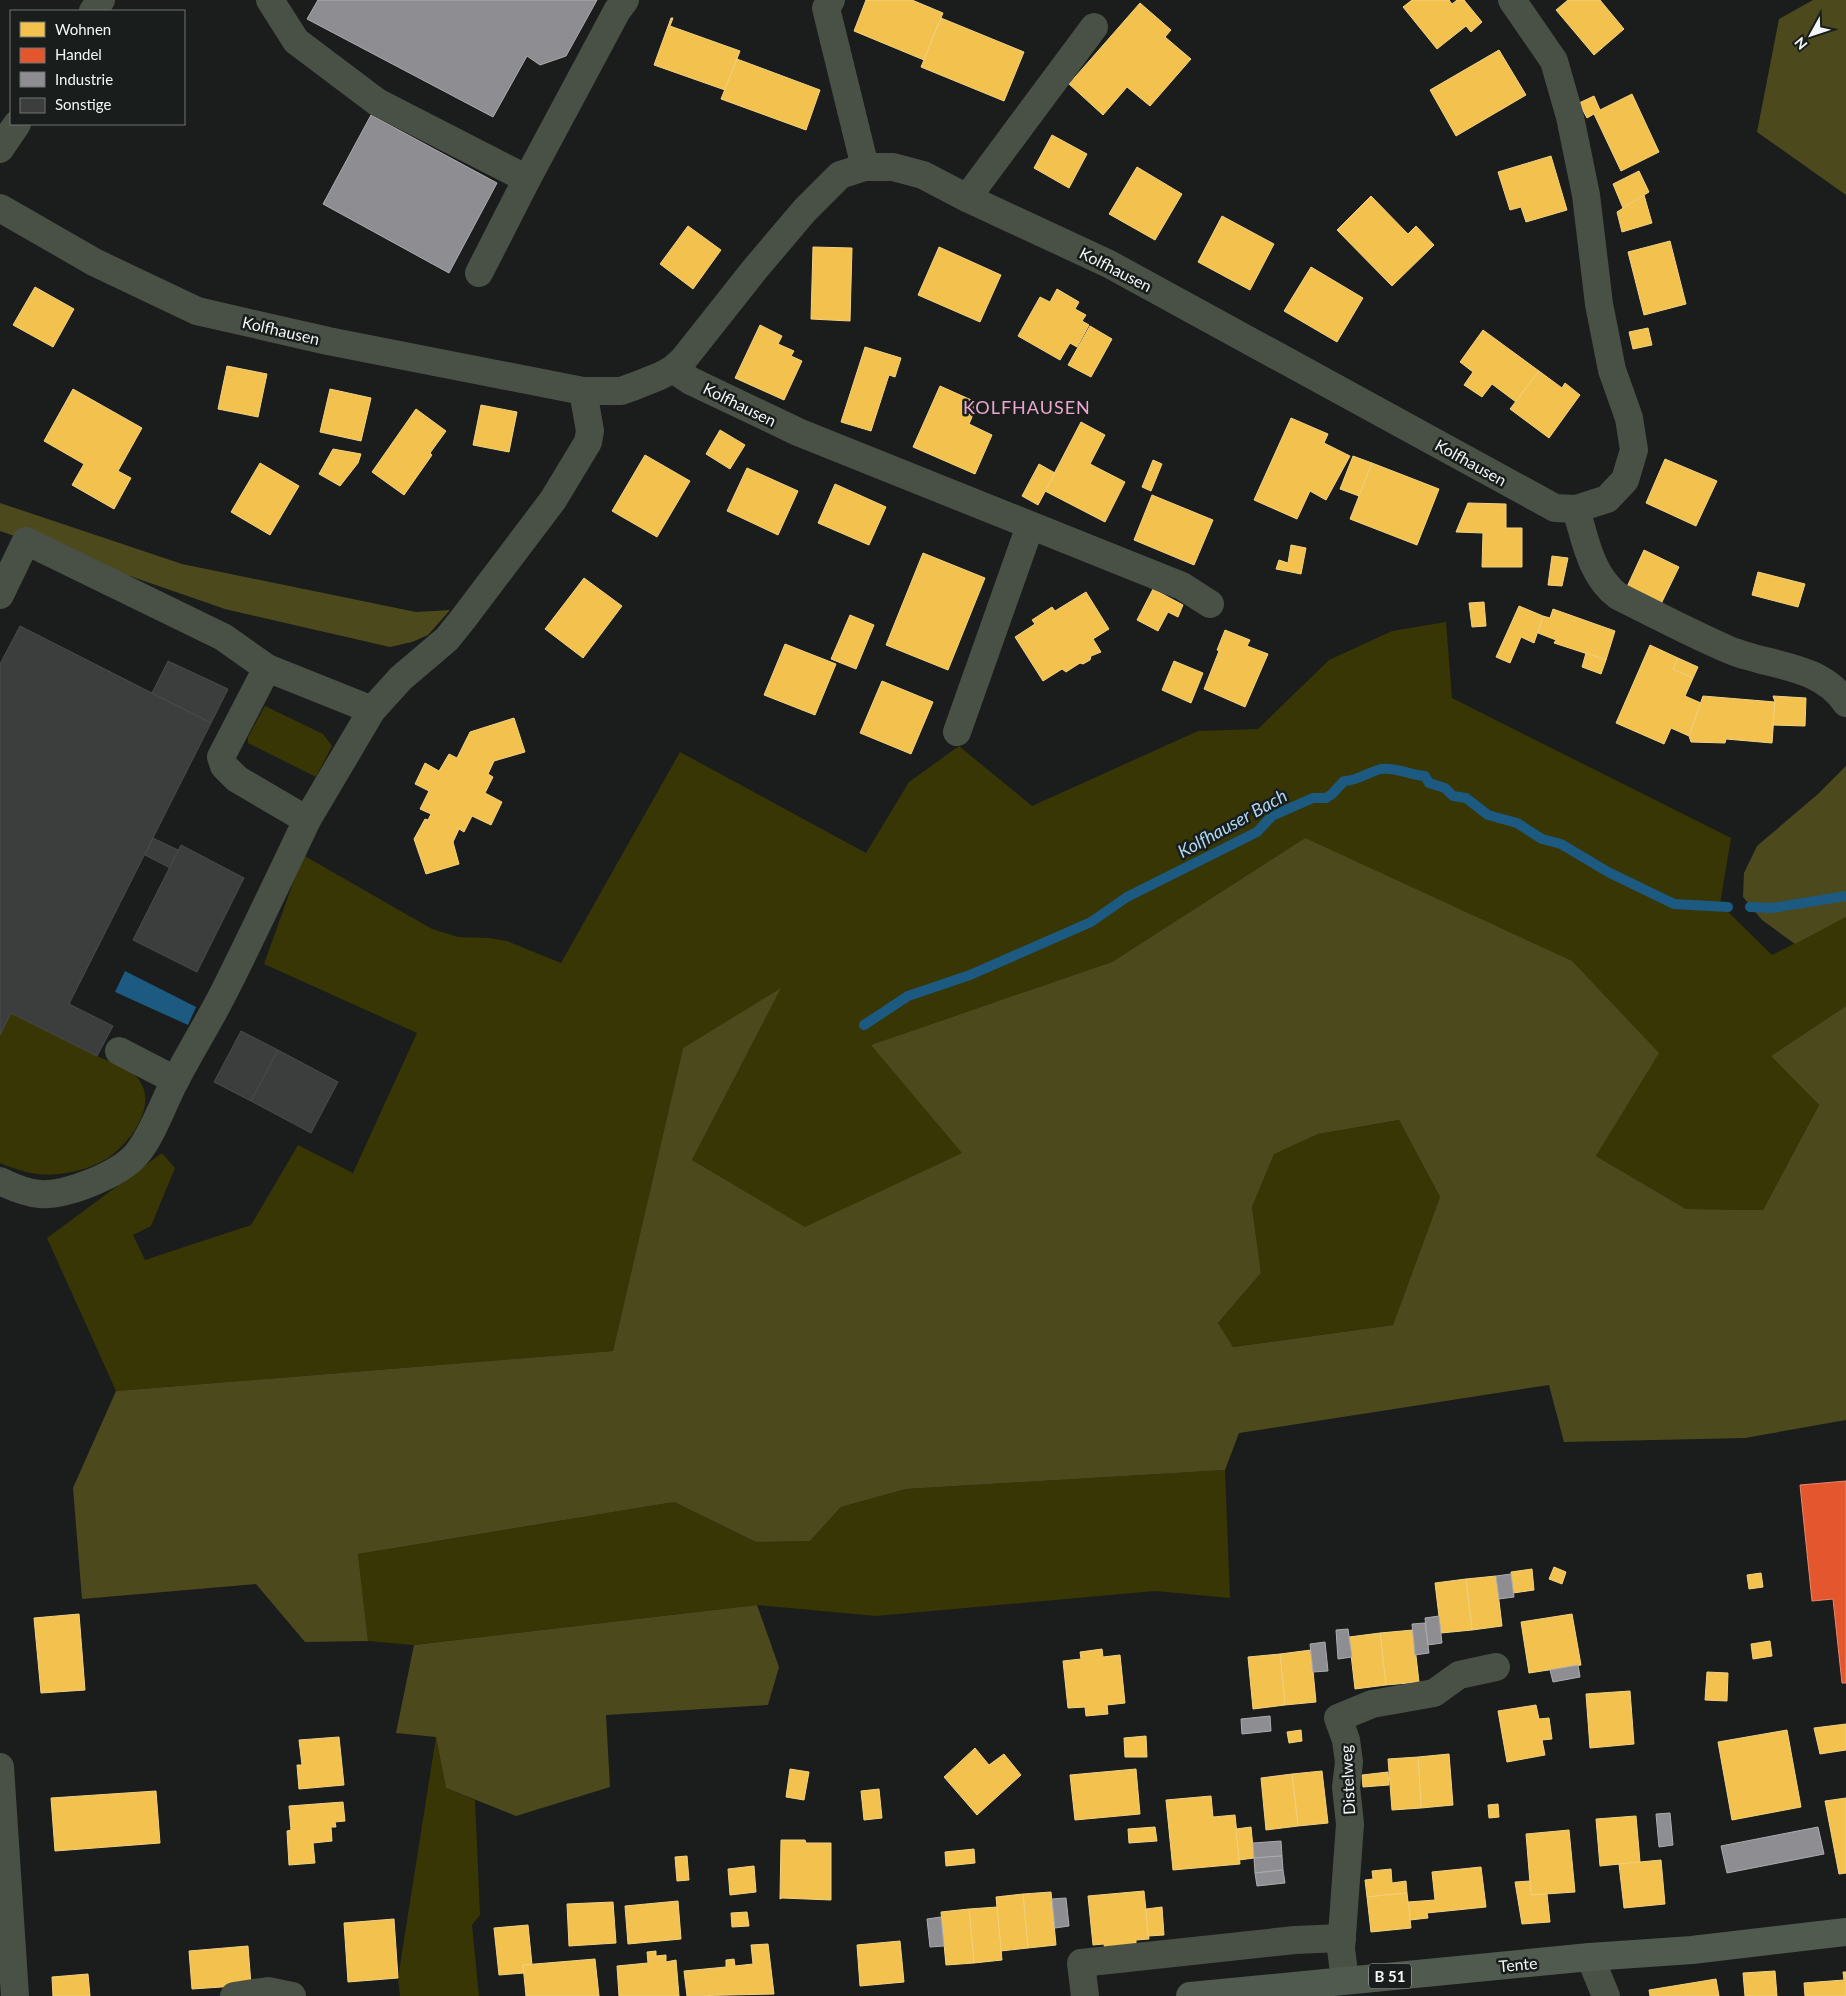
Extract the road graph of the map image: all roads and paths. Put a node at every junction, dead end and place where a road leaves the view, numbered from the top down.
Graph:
1 (270, 0) edge
2 (625, 0) edge
3 (831, 0) edge
4 (1512, 0) edge
5 (1094, 27) dead end
6 (16, 125) edge
7 (0, 149) edge
8 (865, 167) junction
9 (527, 179) junction
10 (967, 198) junction
11 (0, 208) edge
12 (479, 273) dead end
13 (673, 369) junction
14 (583, 391) junction
15 (1576, 509) junction
16 (1030, 526) junction
17 (0, 595) edge
18 (1210, 604) dead end
19 (267, 668) junction
20 (1846, 703) edge
21 (372, 710) junction
22 (957, 732) dead end
23 (307, 820) junction
24 (119, 1050) dead end
25 (175, 1080) junction
26 (0, 1181) edge
27 (1496, 1667) dead end
28 (0, 1767) edge
29 (1846, 1932) edge
30 (1342, 1938) junction
31 (1590, 1957) junction
32 (1345, 1980) junction
33 (15, 1996) edge
34 (234, 1996) edge
35 (292, 1996) edge
36 (1085, 1996) edge
37 (1190, 1996) edge
38 (1606, 1996) edge

1 - 9 street
2 - 9 street
3 - 8 street
4 - 15 street, Kolfhausen
5 - 10 street
6 - 7 street
8 - 10 street, Kolfhausen
8 - 13 street, Kolfhausen
9 - 12 street
10 - 15 street, Kolfhausen
11 - 14 street, Kolfhausen
13 - 14 street, Kolfhausen
13 - 16 street, Kolfhausen
14 - 21 street
15 - 20 street
16 - 18 street, Kolfhausen
16 - 22 street
17 - 19 street
19 - 21 street
19 - 23 street
21 - 23 street
23 - 25 street
24 - 25 street
25 - 26 street
27 - 30 street, Distelweg
28 - 33 street
29 - 31 main road, Tente / B 51
30 - 32 street, Distelweg
30 - 36 street
31 - 32 main road, Tente / B 51
31 - 38 street
32 - 37 main road, Tente / B 51
34 - 35 street

